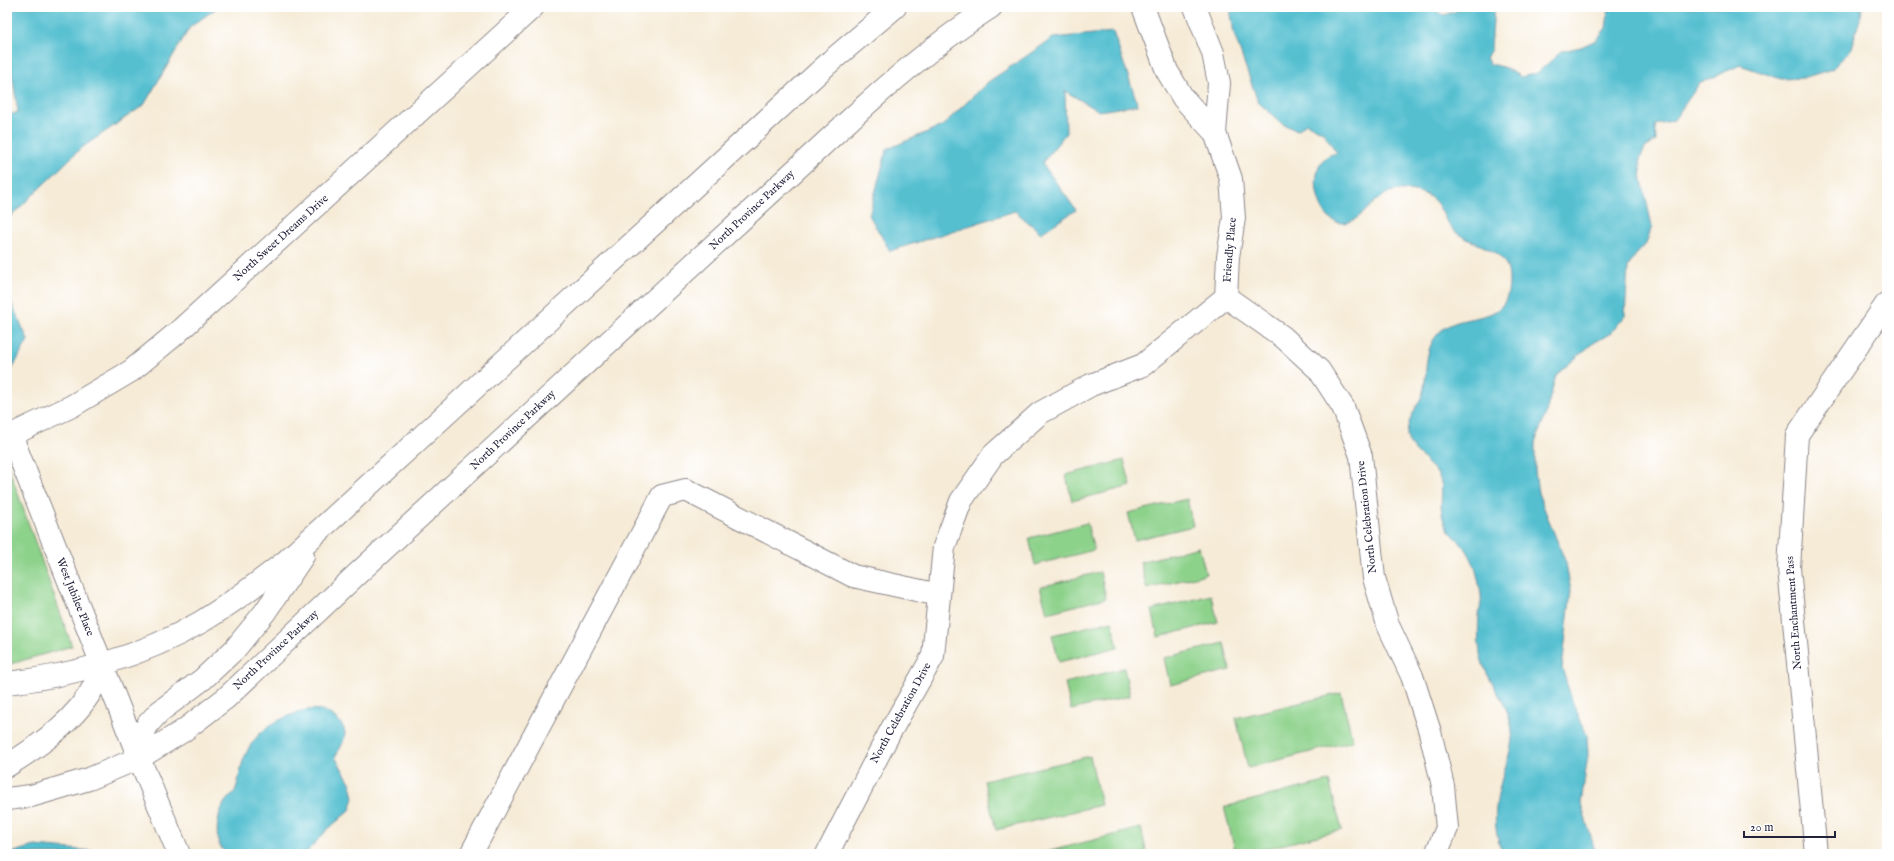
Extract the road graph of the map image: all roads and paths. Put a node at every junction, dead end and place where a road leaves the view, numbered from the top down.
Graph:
1 (533, 7) edge
2 (895, 7) edge
3 (990, 7) edge
4 (1143, 7) edge
5 (1195, 7) edge
6 (1215, 133) junction
7 (1226, 297) junction
8 (1887, 303) edge
9 (9, 436) edge
10 (320, 530) junction
11 (939, 595) junction
12 (102, 664) junction
13 (7, 683) edge
14 (139, 758) junction
15 (7, 766) edge
16 (7, 799) edge
17 (179, 854) edge
18 (471, 854) edge
19 (827, 854) edge
20 (1436, 854) edge
21 (1816, 854) edge

1 - 9 street, North Sweet Dreams Drive
2 - 10 street
3 - 14 street, North Province Parkway
4 - 6 street
5 - 6 street
6 - 7 street, Friendly Place
7 - 11 street, North Celebration Drive
7 - 20 street, North Celebration Drive
8 - 21 street, North Enchantment Pass
9 - 12 street, West Jubilee Place
10 - 12 street
10 - 14 street
11 - 18 street
11 - 19 street, North Celebration Drive
12 - 13 street
12 - 14 street, West Jubilee Place
12 - 15 street
14 - 16 street, North Province Parkway
14 - 17 street, West Jubilee Place

